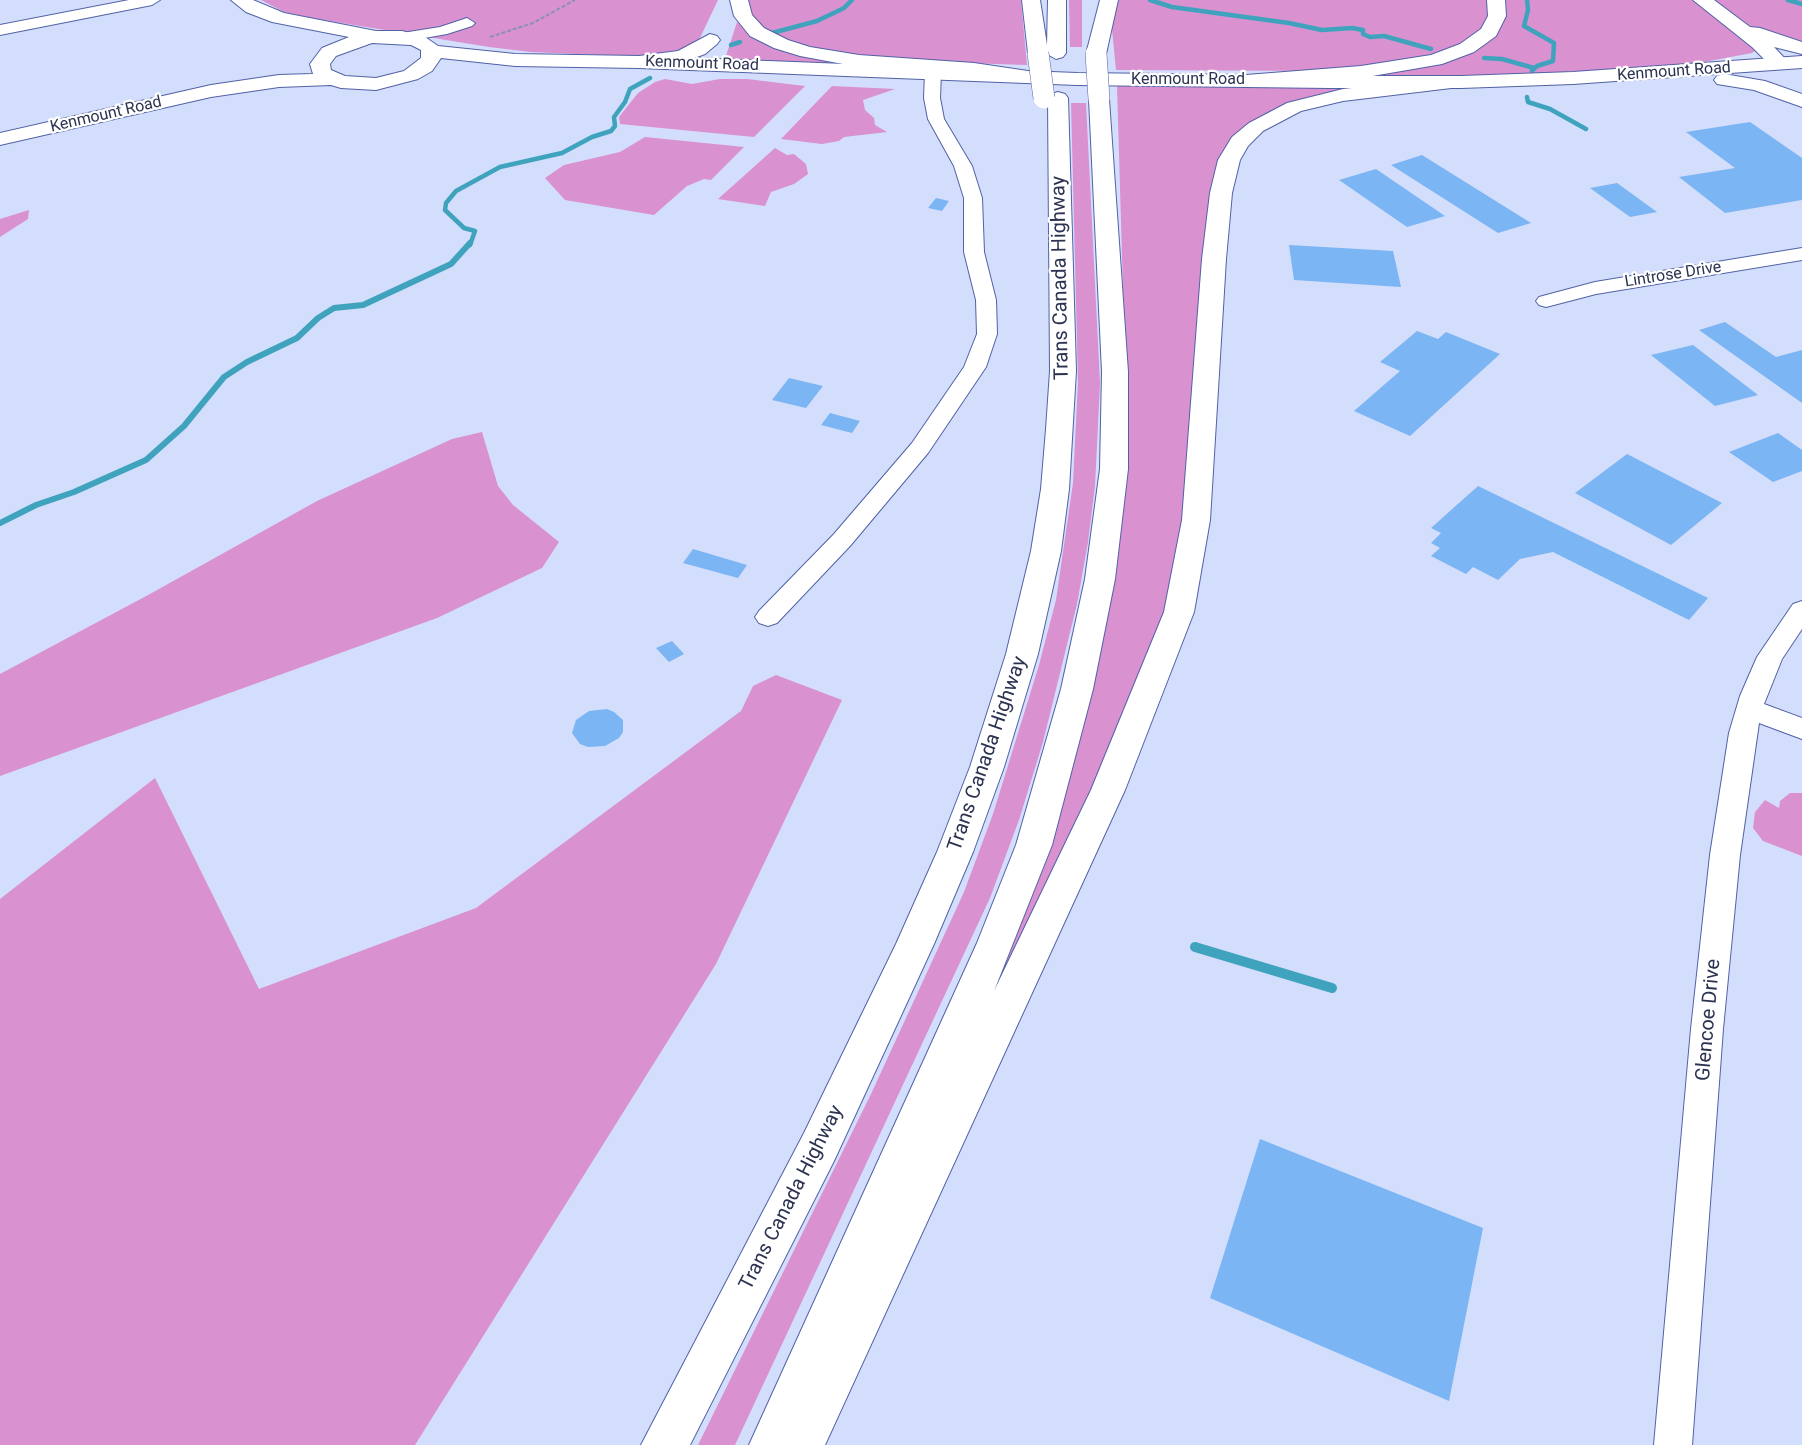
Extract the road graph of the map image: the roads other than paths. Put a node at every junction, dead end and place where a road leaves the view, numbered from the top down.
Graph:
1 (152, 0) edge
2 (240, 0) edge
3 (1031, 0) edge
4 (1057, 0) edge
5 (1095, 0) edge
6 (1109, 0) edge
7 (1496, 0) edge
8 (1702, 0) edge
9 (725, 16) edge
10 (290, 21) junction
11 (1737, 25) junction
12 (0, 30) edge
13 (392, 37) junction
14 (1802, 48) edge
15 (430, 49) junction
16 (1047, 53) junction
17 (1096, 54) junction
18 (323, 58) junction
19 (574, 62) junction
20 (639, 62) junction
21 (1802, 62) edge
22 (1780, 64) junction
23 (705, 65) junction
24 (933, 72) junction
25 (411, 75) junction
26 (1632, 75) junction
27 (1028, 77) junction
28 (332, 79) junction
29 (1246, 81) junction
30 (1461, 82) junction
31 (1802, 87) edge
32 (211, 91) junction
33 (1802, 101) edge
34 (0, 139) edge
35 (1802, 254) edge
36 (1546, 301) dead end
37 (1802, 610) edge
38 (768, 616) dead end
39 (1749, 709) junction
40 (1802, 729) edge
41 (665, 1445) edge
42 (773, 1445) edge
43 (800, 1445) edge
44 (1673, 1445) edge

1 - 12 street
2 - 10 main road
3 - 16 main road
4 - 16 main road, Trans Canada Highway
5 - 17 main road
6 - 17 main road
7 - 29 main road
8 - 11 main road
9 - 20 main road
9 - 23 main road
9 - 27 main road
10 - 13 main road, Kenmount Road
10 - 18 main road
11 - 14 main road
11 - 22 main road
13 - 15 main road, Kenmount Road
13 - 15 street
13 - 18 main road, Kenmount Road
15 - 19 main road, Kenmount Road
15 - 25 main road
16 - 41 main road, Trans Canada Highway
17 - 42 main road, bridge
18 - 28 main road
18 - 32 main road, Kenmount Road
19 - 20 main road, Kenmount Road
19 - 25 main road, Kenmount Road
20 - 23 main road, Kenmount Road
21 - 22 main road, Kenmount Road
22 - 26 main road, Kenmount Road
22 - 31 main road
23 - 24 main road, Kenmount Road
24 - 27 main road, Kenmount Road
24 - 38 street
25 - 28 main road, Kenmount Road
26 - 30 main road, Kenmount Road
26 - 33 main road
27 - 29 main road, Kenmount Road
28 - 32 main road, Kenmount Road
29 - 30 main road, Kenmount Road
30 - 43 main road
32 - 34 main road, Kenmount Road
35 - 36 street, Lintrose Drive
37 - 39 street, Glencoe Drive
39 - 40 street
39 - 44 street, Glencoe Drive

